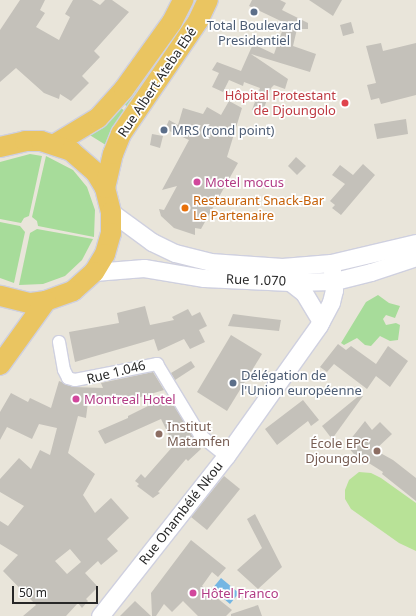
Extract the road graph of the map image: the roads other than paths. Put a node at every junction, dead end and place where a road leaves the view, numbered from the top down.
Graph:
1 (183, 0) edge
2 (208, 0) edge
3 (3, 143) edge
4 (55, 144) junction
5 (105, 188) junction
6 (111, 212) junction
7 (416, 244) edge
8 (416, 257) edge
9 (331, 263) junction
10 (94, 272) junction
11 (335, 281) junction
12 (290, 282) junction
13 (0, 296) edge
14 (46, 301) junction
15 (321, 321) junction
16 (59, 342) dead end
17 (0, 365) edge
18 (226, 456) junction
19 (100, 616) edge

1 - 4 highway
2 - 5 highway, Rue Albert Ateba Ebé
3 - 4 highway
4 - 5 highway
5 - 6 highway
6 - 9 main road, Rue 1.070
6 - 10 highway
7 - 9 main road, Rue 1.070
8 - 11 main road, Rue 1.070
9 - 11 main road, Rue Onambélé Nkou
10 - 12 main road, Rue 1.070
10 - 14 highway
11 - 12 main road, Rue 1.070
11 - 15 main road, Rue Onambélé Nkou
12 - 15 main road
13 - 14 highway
14 - 17 highway
15 - 18 main road, Rue Onambélé Nkou
16 - 18 street, Rue 1.046
18 - 19 main road, Rue Onambélé Nkou

